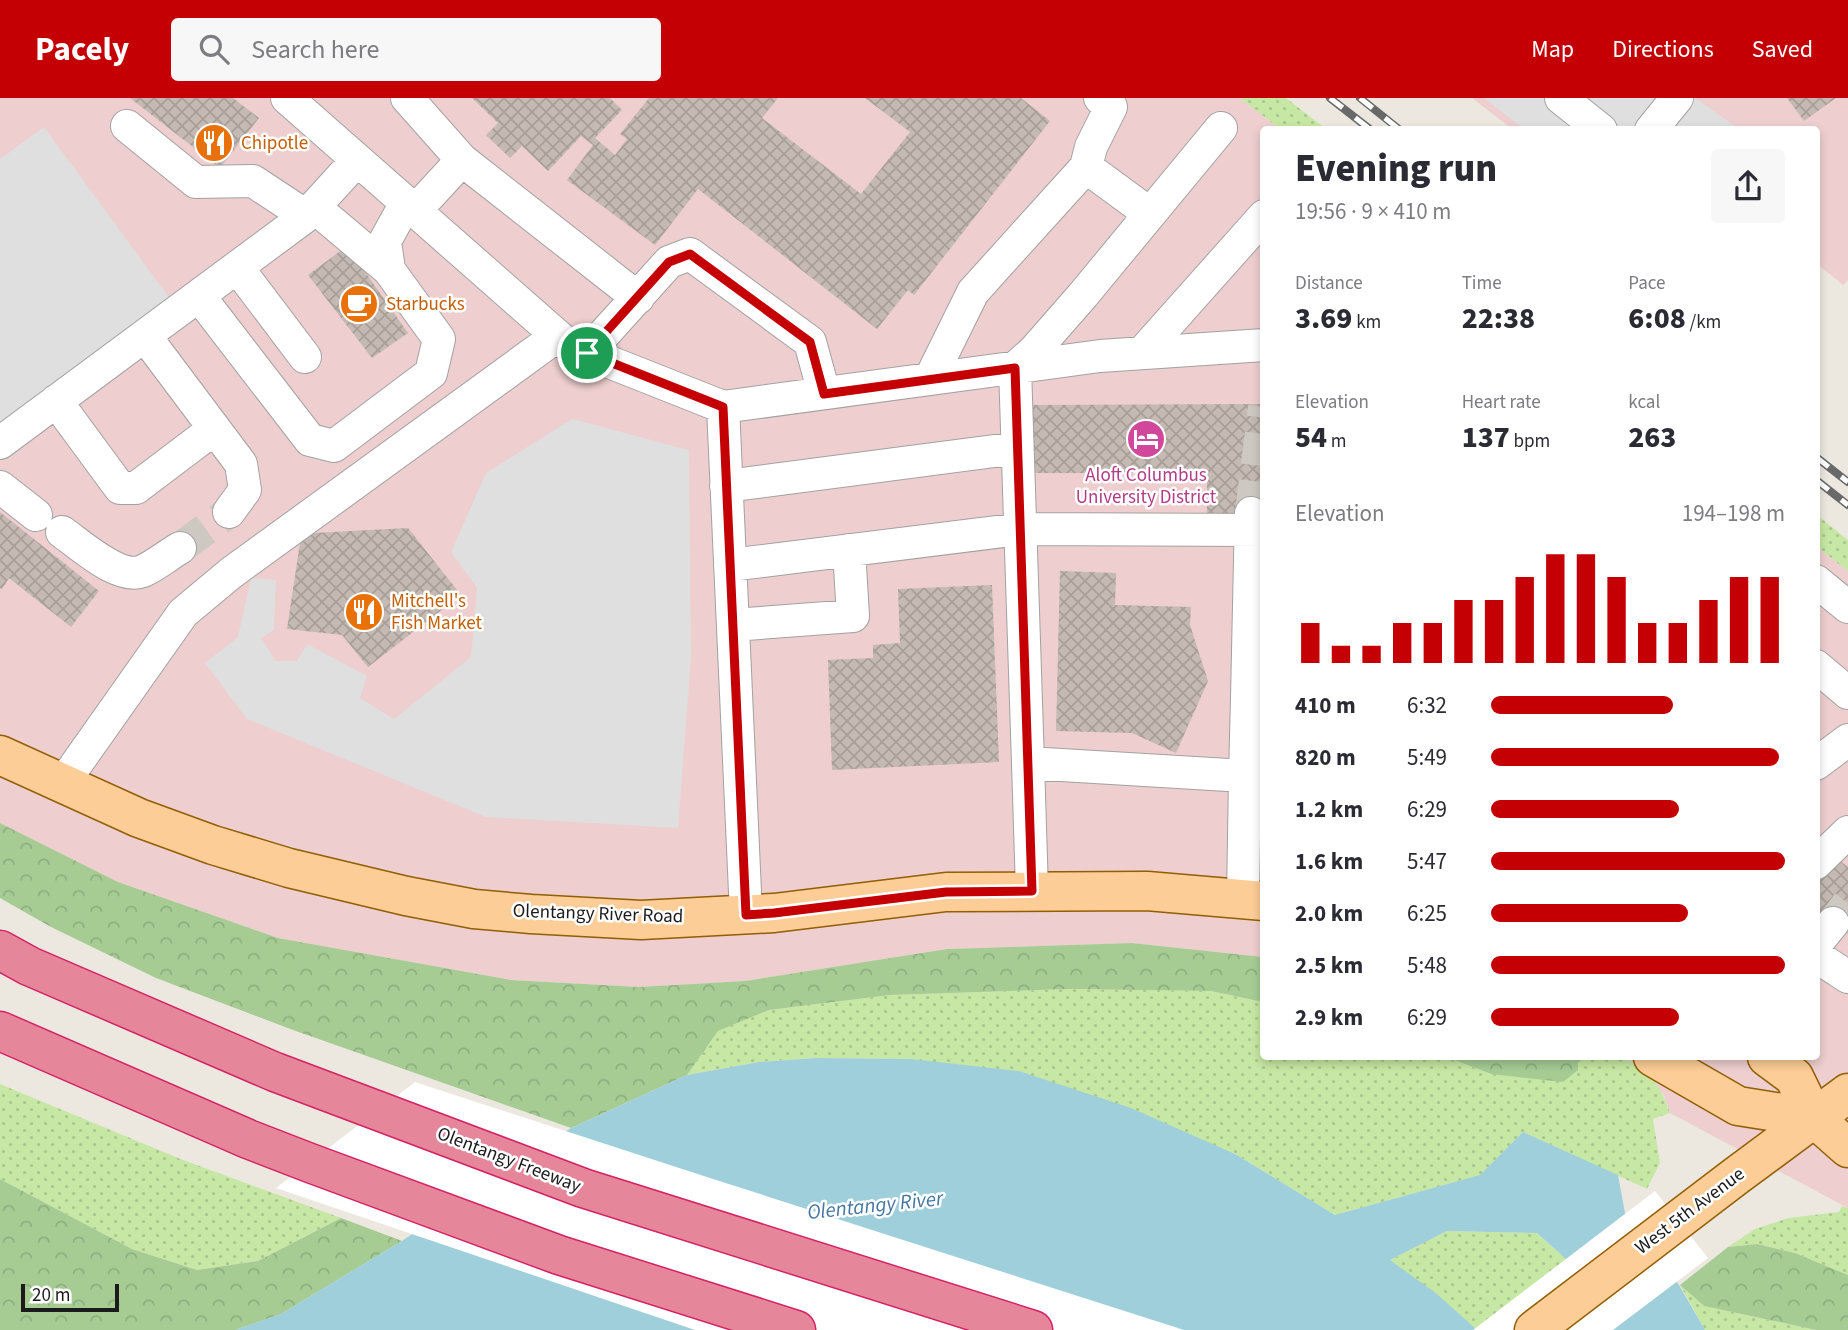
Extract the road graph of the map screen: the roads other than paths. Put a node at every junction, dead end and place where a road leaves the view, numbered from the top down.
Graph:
1 (287, 98) edge
2 (407, 98) edge
3 (1100, 98) edge
4 (1677, 98) edge
5 (127, 126) dead end
6 (1654, 126) edge
7 (1221, 128) dead end
8 (357, 160) junction
9 (461, 160) junction
10 (1086, 167) junction
11 (410, 207) junction
12 (310, 211) junction
13 (1150, 214) junction
14 (1260, 220) edge
15 (237, 267) junction
16 (389, 270) junction
17 (199, 296) junction
18 (638, 298) junction
19 (145, 336) junction
20 (557, 336) junction
21 (1260, 345) edge
22 (587, 353) junction
23 (1142, 353) junction
24 (305, 357) dead end
25 (1015, 368) junction
26 (929, 379) junction
27 (824, 394) junction
28 (56, 401) junction
29 (723, 407) junction
30 (214, 429) junction
31 (0, 443) edge
32 (1017, 448) junction
33 (726, 486) junction
34 (0, 487) edge
35 (229, 512) tunnel mouth
36 (1255, 524) edge
37 (1020, 529) junction
38 (180, 548) tunnel mouth
39 (849, 550) junction
40 (730, 565) junction
41 (1820, 584) edge
42 (1848, 607) edge
43 (1256, 617) edge
44 (733, 625) junction
45 (1820, 669) edge
46 (1848, 693) edge
47 (1255, 698) edge
48 (1848, 740) edge
49 (0, 755) edge
50 (1820, 761) edge
51 (1028, 763) junction
52 (1254, 778) edge
53 (63, 783) junction
54 (1848, 832) edge
55 (1820, 859) edge
56 (1032, 891) junction
57 (1253, 900) edge
58 (746, 915) junction
59 (0, 950) edge
60 (1820, 959) edge
61 (1848, 977) edge
62 (0, 1031) edge
63 (1658, 1060) edge
64 (1771, 1060) edge
65 (1848, 1093) edge
66 (1814, 1118) junction
67 (1848, 1147) edge
68 (796, 1330) edge
69 (1033, 1330) edge
70 (1534, 1330) edge

1 - 8 lane
2 - 9 lane
3 - 10 lane
4 - 6 lane
5 - 12 lane
7 - 13 lane
8 - 11 lane
8 - 12 lane
9 - 11 lane
9 - 18 lane
10 - 13 lane
10 - 26 lane
11 - 16 lane
11 - 20 lane
12 - 15 lane
12 - 16 lane
13 - 25 lane
14 - 23 lane
15 - 17 lane
15 - 24 lane
16 - 17 lane
17 - 19 lane
18 - 22 lane
18 - 27 lane
19 - 28 lane
19 - 30 lane
20 - 22 lane
20 - 53 lane
21 - 23 lane
22 - 29 lane
23 - 25 lane
25 - 26 lane
25 - 32 lane
26 - 27 lane
27 - 29 lane
28 - 30 lane
28 - 31 lane
29 - 33 lane
30 - 35 lane
32 - 33 lane
32 - 37 lane
33 - 40 lane
34 - 38 lane
36 - 37 lane
36 - 43 lane
37 - 39 lane
37 - 51 lane
39 - 40 lane
39 - 44 lane
40 - 44 lane
41 - 42 lane
43 - 47 lane
44 - 58 lane
45 - 46 lane
47 - 52 lane
48 - 50 lane
49 - 53 main road, Olentangy River Road
51 - 52 lane
51 - 56 lane
52 - 57 lane
53 - 58 main road, Olentangy River Road
54 - 55 lane
56 - 57 main road, Olentangy River Road
56 - 58 main road, Olentangy River Road
59 - 69 highway, Olentangy Freeway
60 - 61 lane
62 - 68 highway
63 - 66 main road
64 - 66 main road
65 - 66 main road, West 5th Avenue
66 - 67 main road
66 - 70 main road, West 5th Avenue

